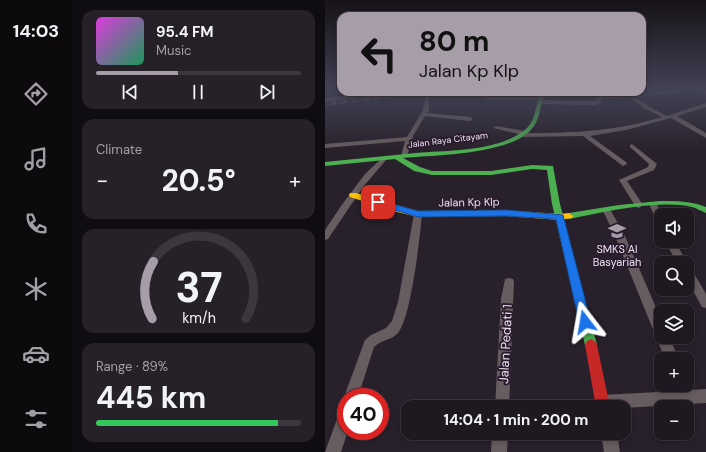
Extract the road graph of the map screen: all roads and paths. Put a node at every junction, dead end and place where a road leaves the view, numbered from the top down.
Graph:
1 (425, 110) edge
2 (538, 110) edge
3 (653, 110) edge
4 (691, 110) edge
5 (424, 114) junction
6 (670, 117) junction
7 (470, 119) dead end
8 (496, 128) dead end
9 (523, 134) junction
10 (584, 134) junction
11 (706, 136) edge
12 (408, 139) junction
13 (325, 146) edge
14 (632, 146) dead end
15 (400, 156) junction
16 (385, 158) junction
17 (326, 164) edge
18 (623, 164) dead end
19 (353, 195) junction
20 (653, 204) junction
21 (639, 205) junction
22 (704, 207) edge
23 (655, 208) edge
24 (607, 211) junction
25 (418, 214) junction
26 (560, 217) junction
27 (325, 237) edge
28 (694, 279) edge
29 (509, 282) dead end
30 (702, 288) edge
31 (706, 304) edge
32 (654, 316) edge
33 (354, 388) edge
34 (685, 392) edge
35 (706, 396) edge
36 (502, 400) edge
37 (602, 400) edge
38 (630, 400) edge
39 (337, 440) edge
40 (500, 440) edge
41 (610, 440) edge
42 (333, 452) edge
43 (499, 452) edge
44 (612, 452) edge

1 - 5 street
2 - 9 street
3 - 6 street
4 - 6 street
5 - 7 street
5 - 12 street
6 - 10 street
6 - 11 street
8 - 9 street
9 - 10 street
9 - 15 street, Jalan Raya Citayam
10 - 18 street
12 - 13 street
12 - 15 street
14 - 21 street
15 - 16 street, Jalan Raya Citayam
15 - 26 street
16 - 17 street, Jalan Raya Citayam
16 - 19 street
19 - 25 street, Jalan Kp Klp
19 - 27 street
20 - 21 street, Jalan Kp Klp
20 - 22 street, Jalan Kp Klp
20 - 23 street
21 - 24 street, Jalan Kp Klp
24 - 26 street, Jalan Kp Klp
24 - 32 street
25 - 26 street, Jalan Kp Klp
25 - 33 street
26 - 37 street
28 - 30 street
29 - 36 street, Jalan Pedati 1
30 - 31 street
34 - 35 street
34 - 38 street
39 - 42 street
40 - 43 street
41 - 44 street

